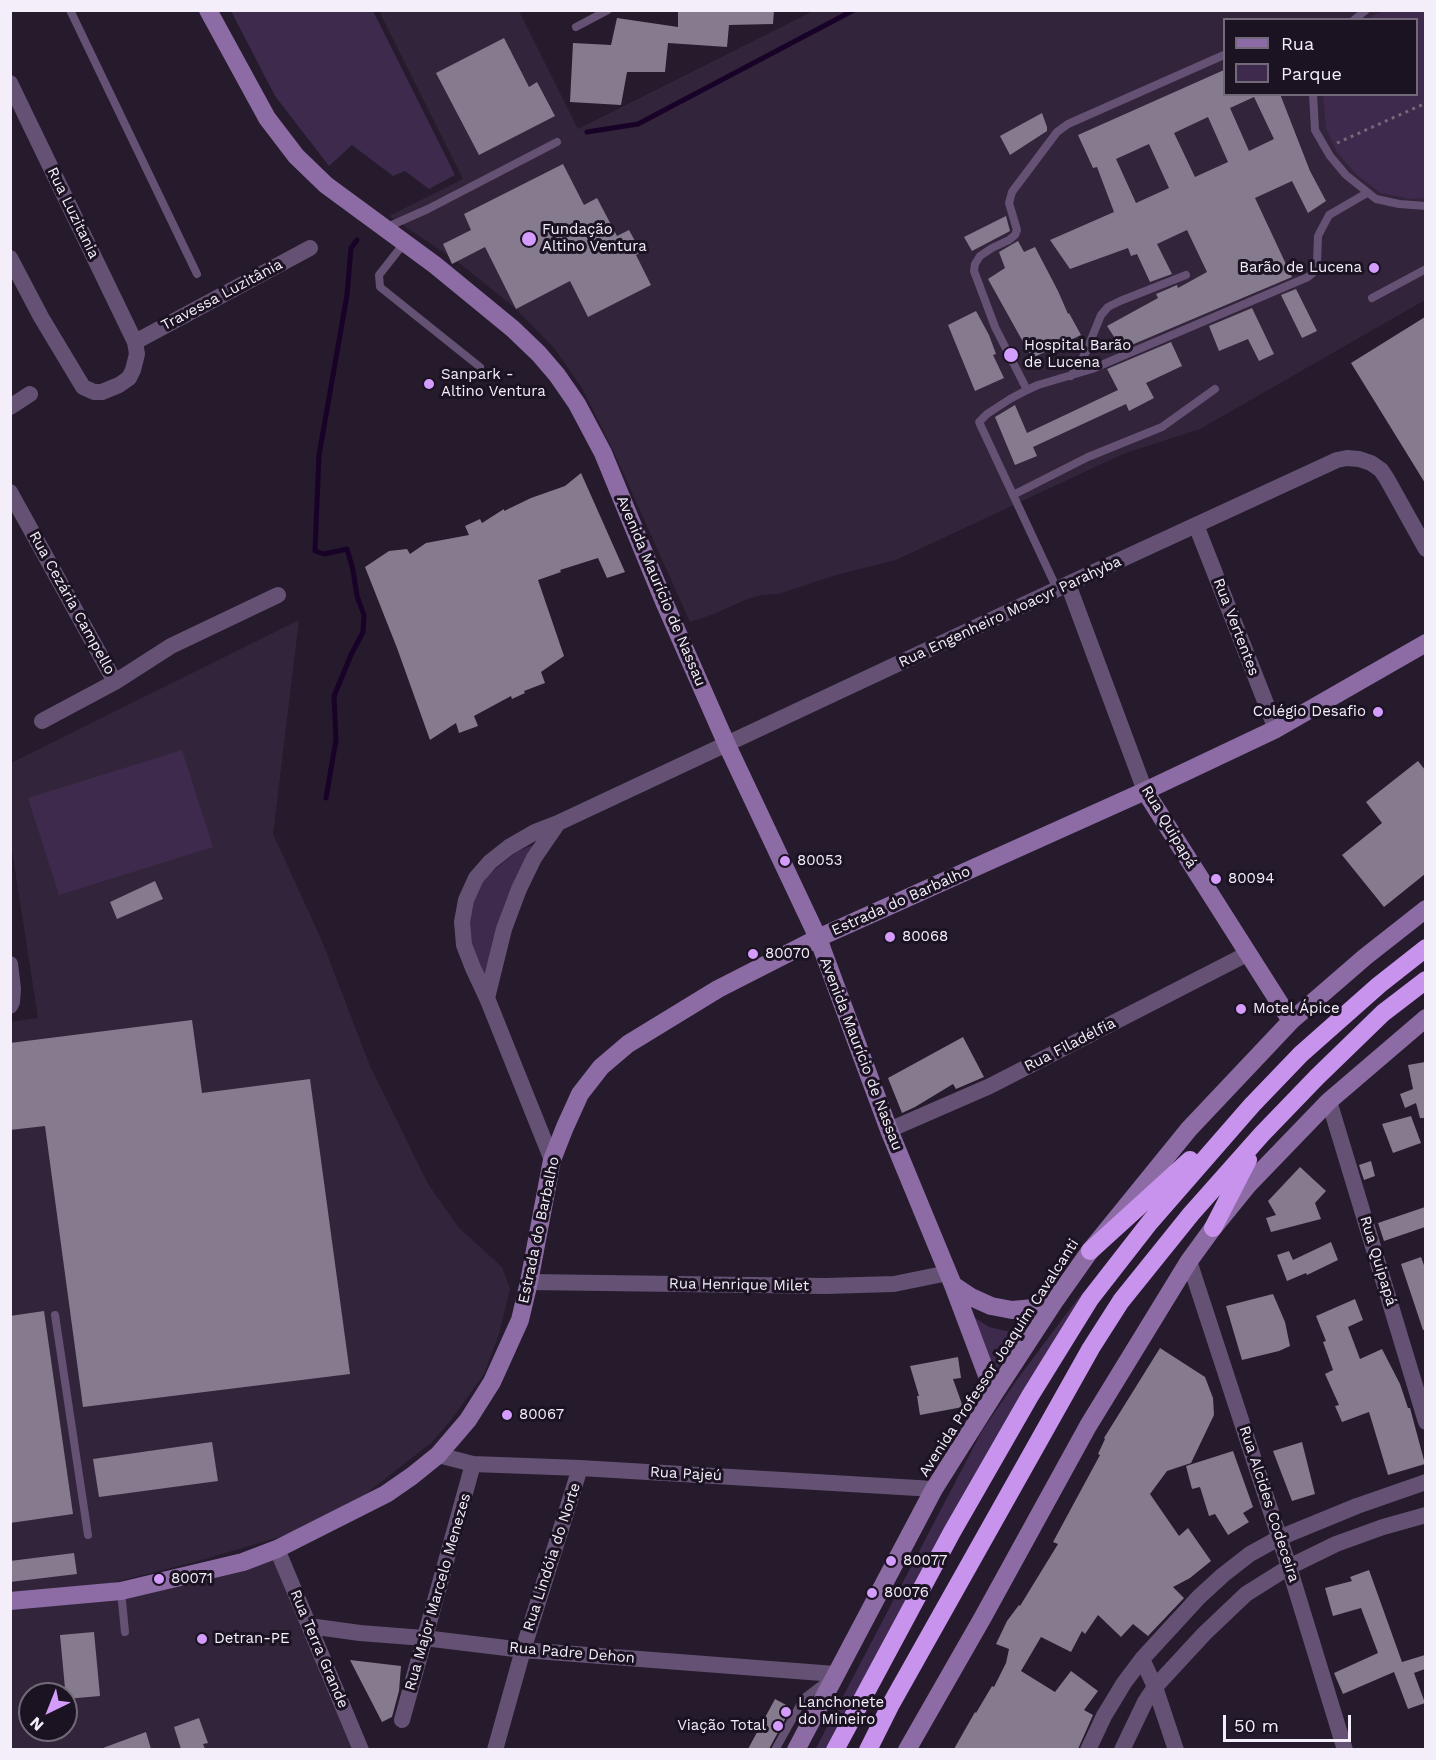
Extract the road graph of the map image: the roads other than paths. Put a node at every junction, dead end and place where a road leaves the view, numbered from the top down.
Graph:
1 (70, 10) edge
2 (208, 10) edge
3 (608, 10) edge
4 (576, 27) dead end
5 (1223, 55) edge
6 (10, 83) edge
7 (1313, 96) edge
8 (557, 142) dead end
9 (1367, 193) junction
10 (1425, 206) edge
11 (385, 228) junction
12 (405, 242) junction
13 (310, 248) dead end
14 (10, 258) edge
15 (1425, 269) edge
16 (196, 274) dead end
17 (1186, 275) dead end
18 (1372, 298) dead end
19 (135, 342) junction
20 (480, 367) dead end
21 (1071, 376) junction
22 (1215, 389) dead end
23 (1027, 390) junction
24 (30, 394) dead end
25 (10, 407) edge
26 (10, 492) edge
27 (1013, 495) junction
28 (1196, 525) junction
29 (1425, 549) edge
30 (1063, 587) junction
31 (278, 595) dead end
32 (1425, 643) edge
33 (115, 682) junction
34 (42, 721) dead end
35 (1276, 729) junction
36 (727, 745) junction
37 (1145, 790) junction
38 (558, 823) junction
39 (1425, 909) edge
40 (818, 938) junction
41 (1425, 948) edge
42 (1247, 954) junction
43 (10, 964) edge
44 (1425, 980) edge
45 (487, 998) junction
46 (10, 1006) edge
47 (1425, 1018) edge
48 (1291, 1021) junction
49 (1329, 1101) junction
50 (1252, 1105) junction
51 (889, 1130) junction
52 (1262, 1134) junction
53 (552, 1160) junction
54 (1213, 1228) junction
55 (1090, 1251) junction
56 (1189, 1261) junction
57 (951, 1279) junction
58 (529, 1282) junction
59 (1054, 1302) junction
60 (55, 1315) dead end
61 (994, 1394) junction
62 (1425, 1422) edge
63 (438, 1455) junction
64 (473, 1464) junction
65 (580, 1468) junction
66 (1425, 1482) edge
67 (934, 1489) junction
68 (1425, 1515) edge
69 (88, 1536) dead end
70 (1279, 1538) junction
71 (277, 1549) junction
72 (1289, 1567) junction
73 (121, 1591) junction
74 (10, 1601) edge
75 (309, 1626) junction
76 (126, 1632) dead end
77 (424, 1638) junction
78 (523, 1650) junction
79 (1142, 1659) junction
80 (835, 1675) junction
81 (1155, 1687) junction
82 (402, 1720) dead end
83 (361, 1749) edge
84 (495, 1749) edge
85 (775, 1749) edge
86 (796, 1749) edge
87 (835, 1749) edge
88 (868, 1749) edge
89 (907, 1749) edge
90 (1088, 1749) edge
91 (1122, 1749) edge
92 (1176, 1749) edge
93 (1345, 1749) edge

1 - 16 lane
2 - 11 main road, Avenida Maurício de Nassau
3 - 4 lane
5 - 23 lane
6 - 19 street, Rua Luzitania
7 - 9 lane
8 - 11 lane
9 - 10 lane
9 - 21 lane
11 - 12 main road, Avenida Maurício de Nassau
12 - 20 lane
12 - 36 main road, Avenida Maurício de Nassau
13 - 19 street, Travessa Luzitânia
14 - 19 street
15 - 18 lane
17 - 21 lane
21 - 23 lane
22 - 27 lane
23 - 27 lane
24 - 25 street
26 - 33 street, Rua Cezária Campello
27 - 30 lane
28 - 29 street, Rua Engenheiro Moacyr Parahyba
28 - 30 street, Rua Engenheiro Moacyr Parahyba
28 - 35 street, Rua Vertentes
30 - 36 street, Rua Engenheiro Moacyr Parahyba
30 - 37 street, Rua Quipapá
31 - 33 street
32 - 35 main road, Estrada do Barbalho
33 - 34 street
35 - 37 main road, Estrada do Barbalho
36 - 38 street, Rua Engenheiro Moacyr Parahyba
36 - 40 main road, Avenida Maurício de Nassau
37 - 40 main road, Estrada do Barbalho
37 - 42 main road, Rua Quipapá
38 - 45 street
38 - 45 street, Rua Engenheiro Moacyr Parahyba
39 - 48 main road, Avenida Professor Joaquim Cavalcanti
40 - 51 main road, Avenida Maurício de Nassau
40 - 53 main road, Estrada do Barbalho
41 - 50 highway
42 - 48 main road, Rua Quipapá
42 - 51 street, Rua Filadélfia
43 - 46 street
44 - 52 highway
45 - 53 street, Rua Engenheiro Moacyr Parahyba
47 - 49 main road
48 - 55 main road, Avenida Professor Joaquim Cavalcanti
49 - 54 main road
49 - 62 street, Rua Quipapá
50 - 55 highway
50 - 87 highway
51 - 57 main road, Avenida Maurício de Nassau
52 - 54 highway
52 - 88 highway
53 - 58 main road, Estrada do Barbalho
54 - 56 main road
55 - 59 main road, Avenida Professor Joaquim Cavalcanti
56 - 70 street, Rua Alcides Codeceira
56 - 89 main road
57 - 58 street, Rua Henrique Milet
57 - 59 main road
57 - 61 main road, Avenida Maurício de Nassau
58 - 63 main road, Estrada do Barbalho
59 - 61 main road, Avenida Professor Joaquim Cavalcanti
60 - 69 lane
61 - 67 main road, Avenida Professor Joaquim Cavalcanti
63 - 64 street, Rua Pajeú
63 - 71 main road, Estrada do Barbalho
64 - 65 street, Rua Pajeú
64 - 77 street, Rua Major Marcelo Menezes
65 - 67 street, Rua Pajeú
65 - 78 street, Rua Lindóia do Norte
66 - 70 street
67 - 80 main road, Avenida Professor Joaquim Cavalcanti
68 - 72 street
70 - 72 street, Rua Alcides Codeceira
70 - 79 street
71 - 73 main road, Estrada do Barbalho
71 - 75 street, Rua Terra Grande
72 - 81 street
72 - 93 street, Rua Alcides Codeceira
73 - 74 main road, Estrada do Barbalho
73 - 76 lane
75 - 77 street, Rua Padre Dehon
75 - 83 street, Rua Terra Grande
77 - 78 street, Rua Padre Dehon
77 - 82 street, Rua Major Marcelo Menezes
78 - 80 street, Rua Padre Dehon
78 - 84 street, Rua Lindóia do Norte
79 - 81 street
79 - 90 street
80 - 85 lane
80 - 86 main road, Avenida Professor Joaquim Cavalcanti
81 - 91 street
81 - 92 street

